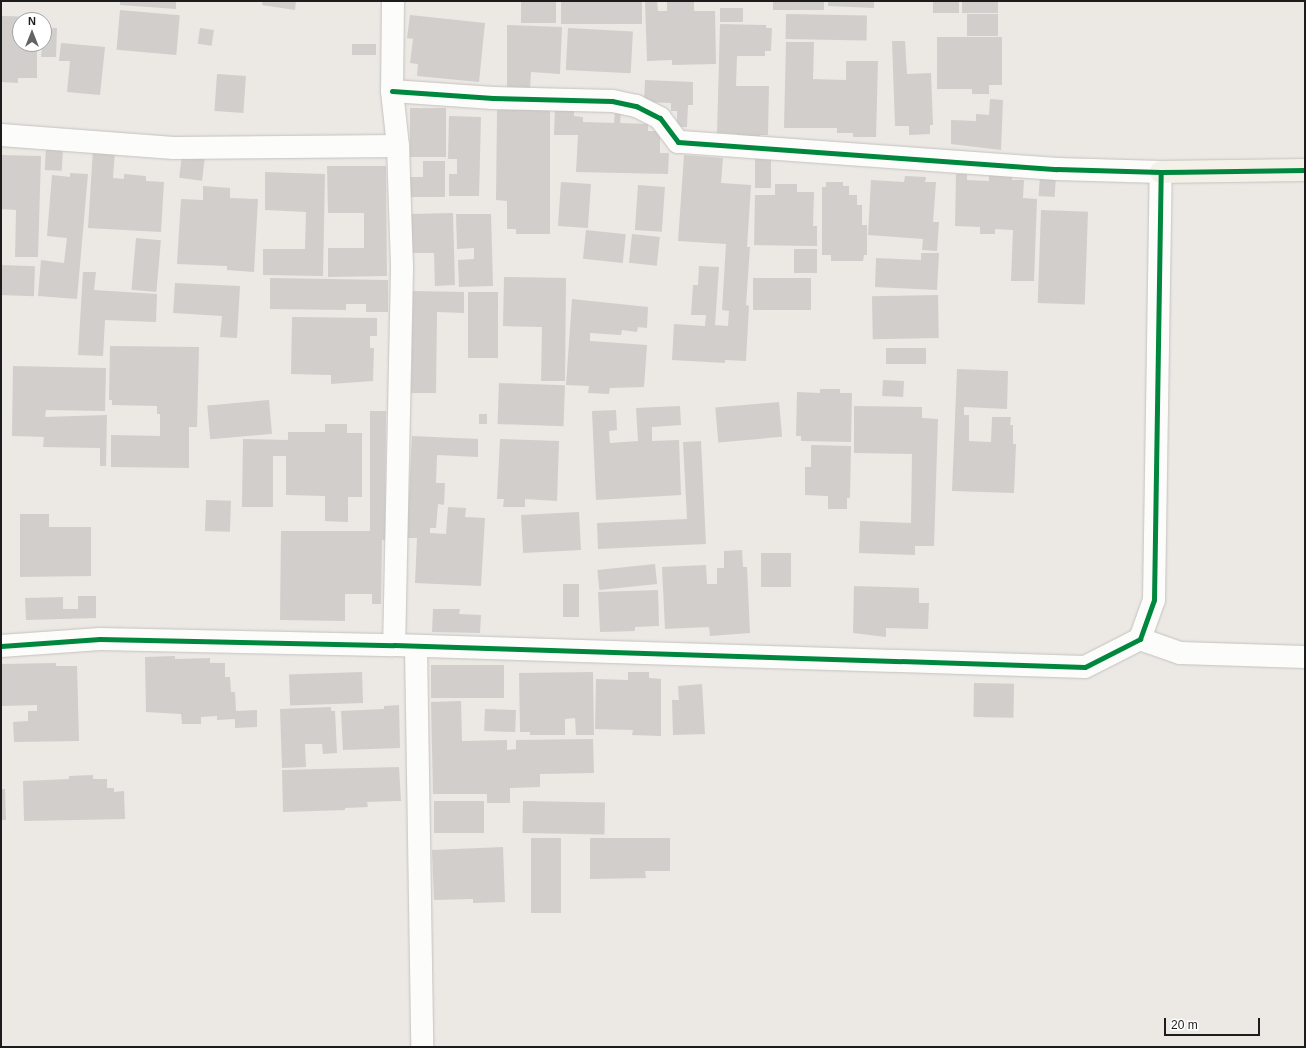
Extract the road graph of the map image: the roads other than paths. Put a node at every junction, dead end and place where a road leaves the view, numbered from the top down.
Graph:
1 (392, 1) edge
2 (392, 91) junction
3 (1, 135) edge
4 (398, 146) junction
5 (1305, 170) edge
6 (1161, 172) junction
7 (1140, 639) junction
8 (394, 645) junction
9 (1, 646) edge
10 (416, 646) junction
11 (1305, 657) edge
12 (422, 1047) edge

1 - 2 street
2 - 4 street
2 - 6 street
3 - 4 street
4 - 8 street
5 - 6 street
6 - 7 street
7 - 10 street
7 - 11 street
8 - 9 street
8 - 10 street
10 - 12 street

